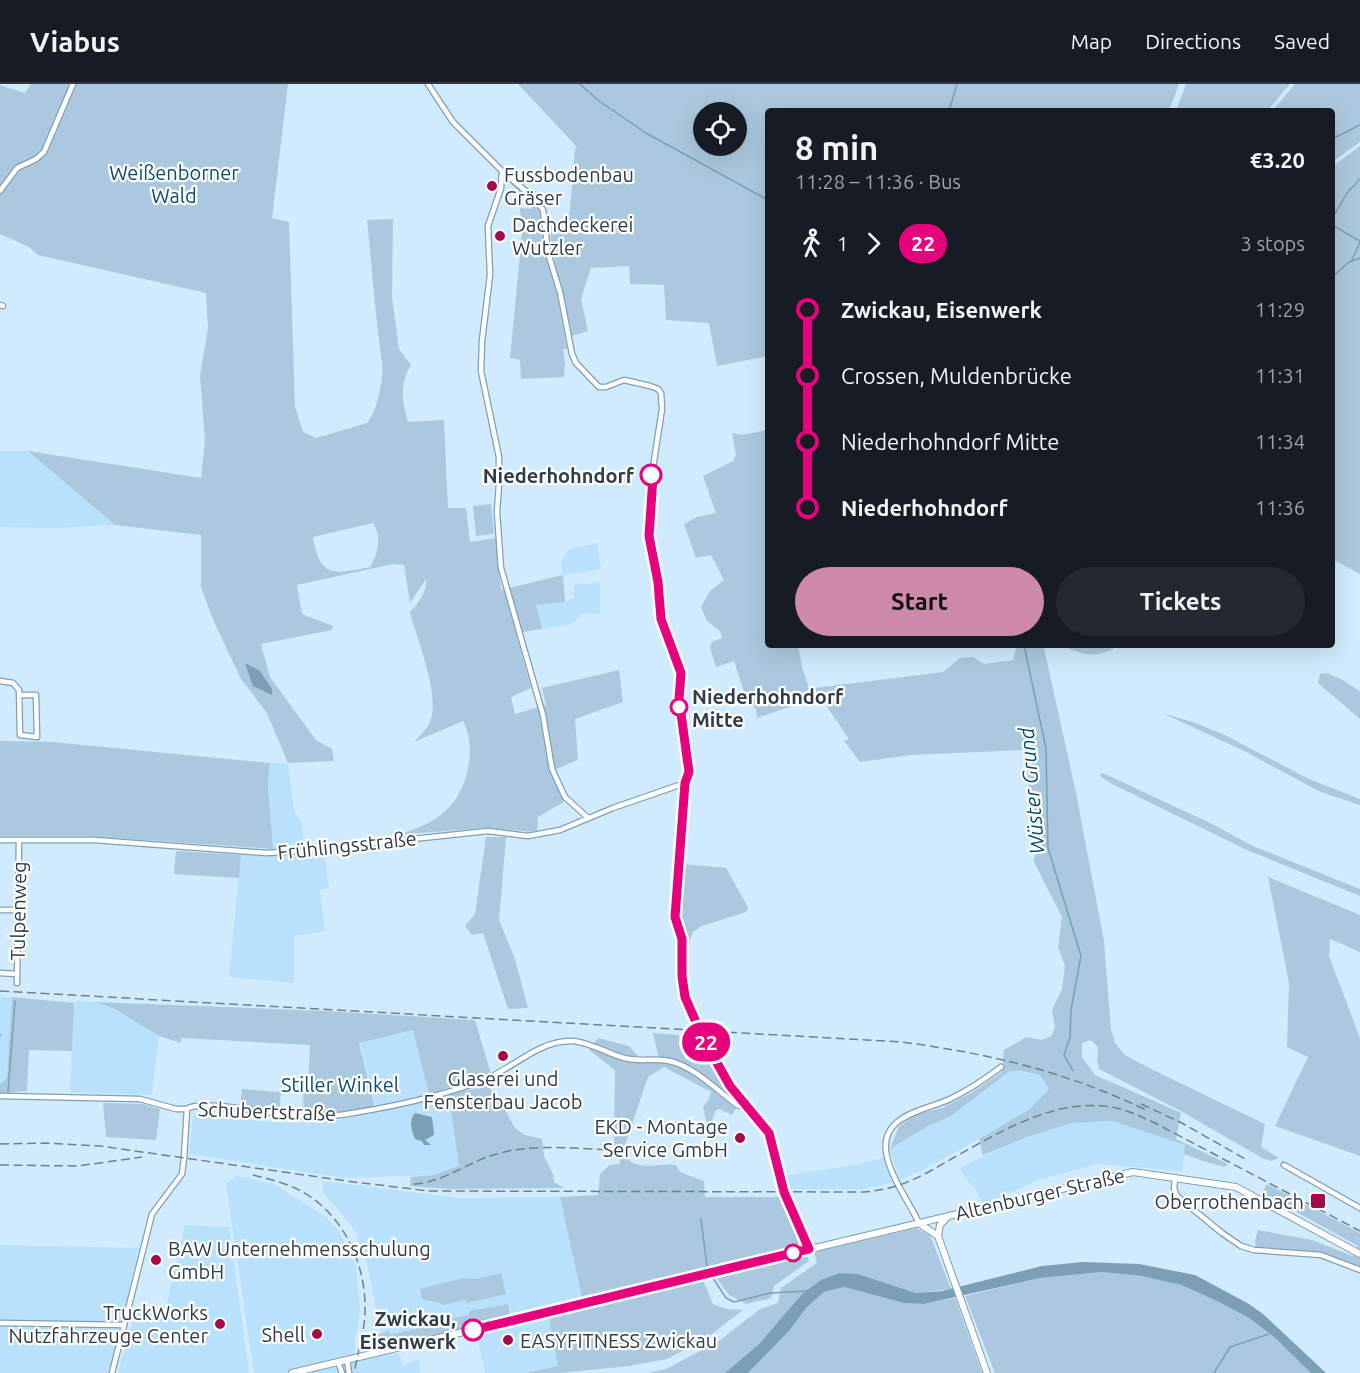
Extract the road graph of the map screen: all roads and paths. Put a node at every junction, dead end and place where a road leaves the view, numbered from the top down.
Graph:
1 (74, 84) edge
2 (428, 84) edge
3 (502, 171) junction
4 (0, 190) edge
5 (0, 681) edge
6 (20, 694) junction
7 (685, 783) junction
8 (588, 818) junction
9 (0, 840) edge
10 (19, 840) junction
11 (0, 910) edge
12 (16, 910) junction
13 (0, 973) edge
14 (17, 974) junction
15 (17, 983) dead end
16 (1001, 1067) dead end
17 (0, 1096) edge
18 (187, 1109) junction
19 (748, 1109) junction
20 (1284, 1164) dead end
21 (1175, 1178) junction
22 (1360, 1208) edge
23 (948, 1216) junction
24 (919, 1224) junction
25 (938, 1236) junction
26 (809, 1249) junction
27 (1360, 1254) edge
28 (1360, 1270) edge
29 (0, 1323) edge
30 (124, 1325) junction
31 (347, 1360) junction
32 (338, 1362) junction
33 (112, 1373) edge
34 (292, 1373) edge
35 (342, 1373) edge
36 (349, 1373) edge
37 (987, 1373) edge

1 - 4 street
2 - 3 street
3 - 7 street
3 - 8 street
5 - 6 street
6 - 6 street
7 - 8 street, Frühlingsstraße
7 - 19 street
8 - 10 street, Frühlingsstraße
9 - 10 street, Frühlingsstraße
10 - 12 street, Tulpenweg
11 - 12 street
12 - 14 street, Tulpenweg
13 - 14 street
14 - 15 street, Tulpenweg
16 - 24 street
17 - 18 street, Schubertstraße
18 - 19 street, Schubertstraße
18 - 30 street, Schubertstraße
19 - 26 street
20 - 22 street
21 - 23 street, Altenburger Straße
21 - 27 street, Altenburger Straße
21 - 28 street
23 - 24 street, Altenburger Straße
23 - 25 street
24 - 25 street
24 - 26 street, Altenburger Straße
25 - 37 street
26 - 31 street, Altenburger Straße
29 - 30 street
30 - 33 street, Schubertstraße
31 - 32 street, Altenburger Straße
31 - 36 street
32 - 34 street, Altenburger Straße
32 - 35 street

